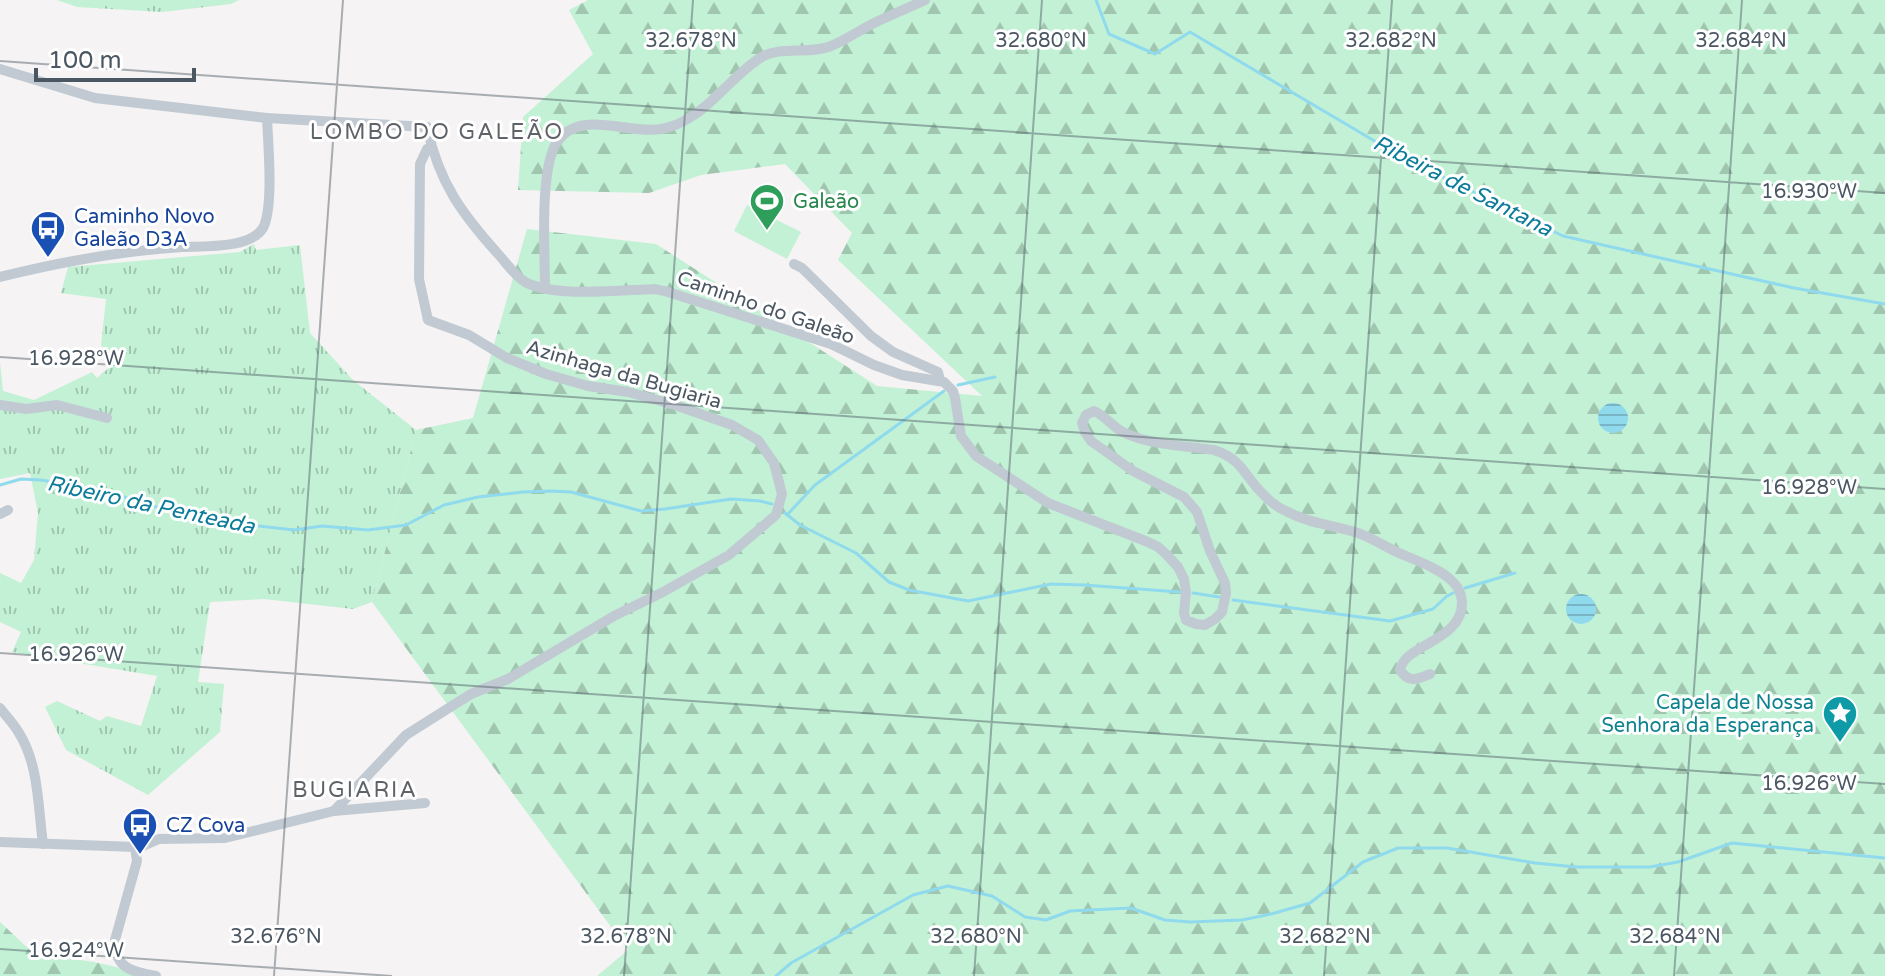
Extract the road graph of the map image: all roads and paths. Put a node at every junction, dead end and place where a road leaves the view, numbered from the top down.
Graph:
1 (925, 0) edge
2 (0, 69) edge
3 (267, 118) junction
4 (432, 148) junction
5 (794, 264) dead end
6 (0, 277) edge
7 (545, 288) junction
8 (940, 381) junction
9 (0, 405) edge
10 (107, 418) dead end
11 (1430, 674) dead end
12 (0, 708) edge
13 (425, 803) dead end
14 (334, 811) junction
15 (0, 842) edge
16 (43, 844) junction
17 (135, 847) junction
18 (156, 976) edge

1 - 7 street
2 - 3 street, Caminho do Galeão
3 - 4 street, Caminho do Galeão
3 - 6 street
4 - 7 street, Caminho do Galeão
4 - 14 street, Azinhaga da Bugiaria
5 - 8 street, Caminho do Galeão
7 - 8 street, Caminho do Galeão
8 - 11 street, Caminho do Galeão
9 - 10 street
12 - 16 street
13 - 14 street
14 - 17 street
15 - 16 street
16 - 17 street
17 - 18 street

